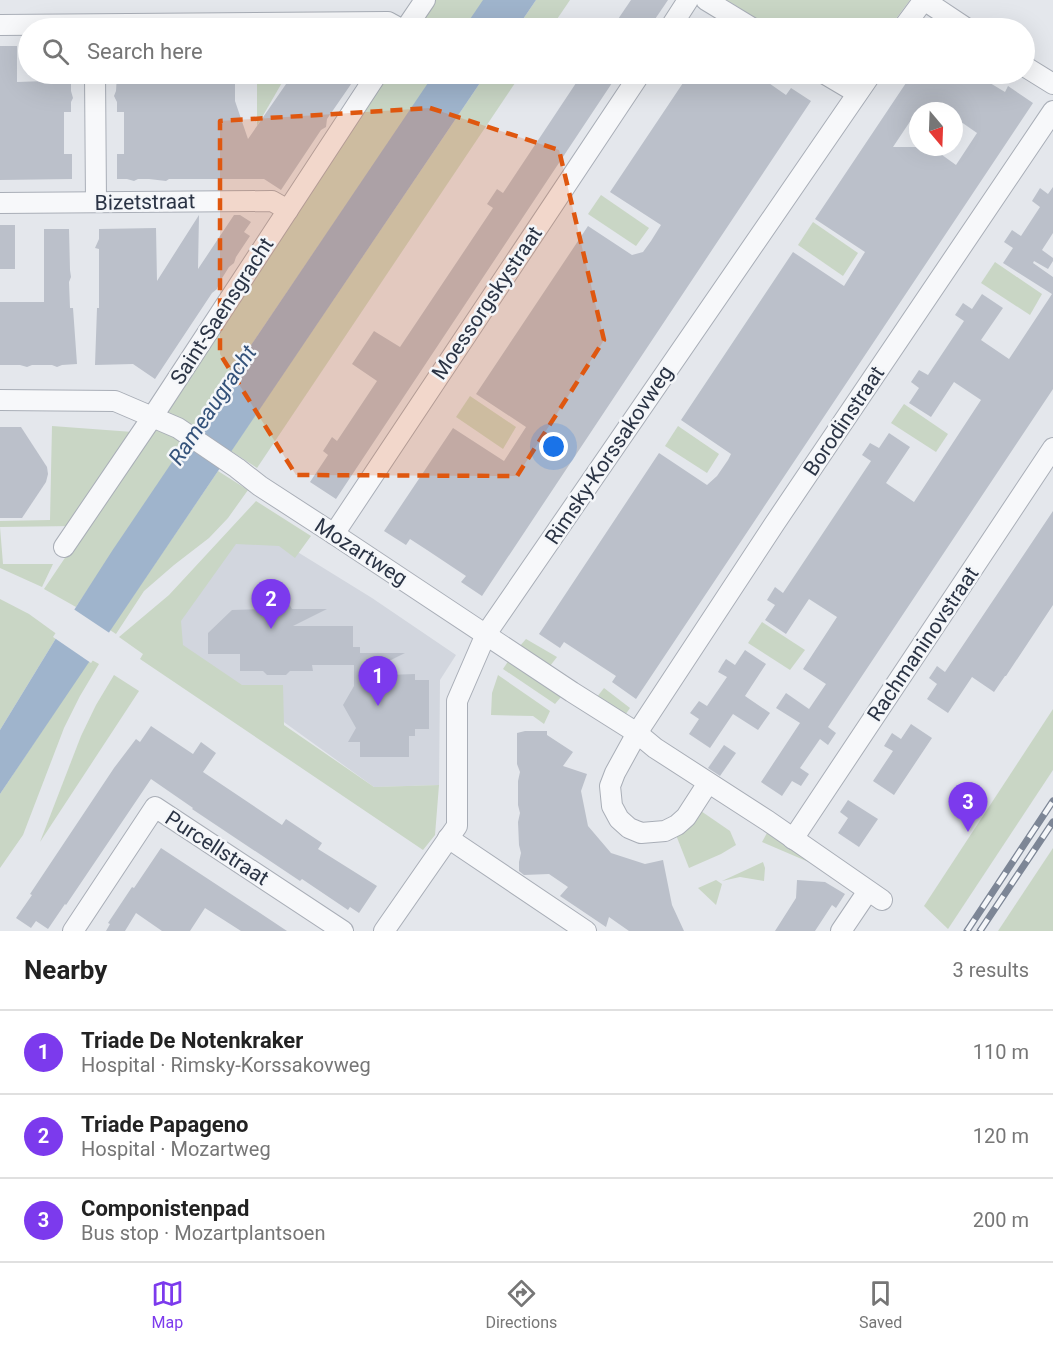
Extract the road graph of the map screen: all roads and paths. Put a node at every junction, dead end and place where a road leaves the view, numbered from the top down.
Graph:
1 (425, 0) edge
2 (688, 0) edge
3 (706, 0) edge
4 (923, 0) edge
5 (413, 18) edge
6 (676, 18) edge
7 (736, 18) edge
8 (910, 18) edge
9 (951, 18) edge
10 (0, 25) edge
11 (18, 25) edge
12 (1035, 73) edge
13 (95, 84) edge
14 (370, 84) edge
15 (633, 84) edge
16 (842, 84) edge
17 (864, 84) edge
18 (1053, 84) edge
19 (857, 93) junction
20 (1053, 111) edge
21 (96, 202) junction
22 (0, 203) edge
23 (288, 210) junction
24 (0, 400) edge
25 (153, 416) junction
26 (1053, 448) edge
27 (334, 534) junction
28 (64, 547) dead end
29 (486, 634) junction
30 (637, 733) junction
31 (708, 783) junction
32 (448, 838) junction
33 (793, 839) junction
34 (73, 931) edge
35 (343, 931) edge
36 (384, 931) edge
37 (586, 931) edge
38 (841, 931) edge

1 - 5 street
2 - 6 street
3 - 7 street
4 - 8 street
4 - 9 street
10 - 11 street
12 - 18 street
13 - 21 street
14 - 23 street, Saint-Saensgracht
15 - 27 street, Moessorgskystraat
16 - 19 street
17 - 19 street, Rimsky-Korssakovweg
19 - 29 street, Rimsky-Korssakovweg
20 - 30 street, Borodinstraat
21 - 22 street, Bizetstraat
21 - 23 street, Bizetstraat
23 - 25 street, Saint-Saensgracht
24 - 25 street
25 - 27 street, Mozartweg
25 - 28 street, Saint-Saensgracht
26 - 33 street, Rachmaninovstraat
27 - 29 street, Mozartweg
29 - 30 street, Mozartweg
29 - 32 street, Rimsky-Korssakovweg
30 - 31 street, Mozartweg
30 - 31 street, Borodinstraat
31 - 33 street, Mozartweg
32 - 36 street, Rimsky-Korssakovweg
32 - 37 street
33 - 38 street, Mozartweg
34 - 35 street, Purcellstraat

